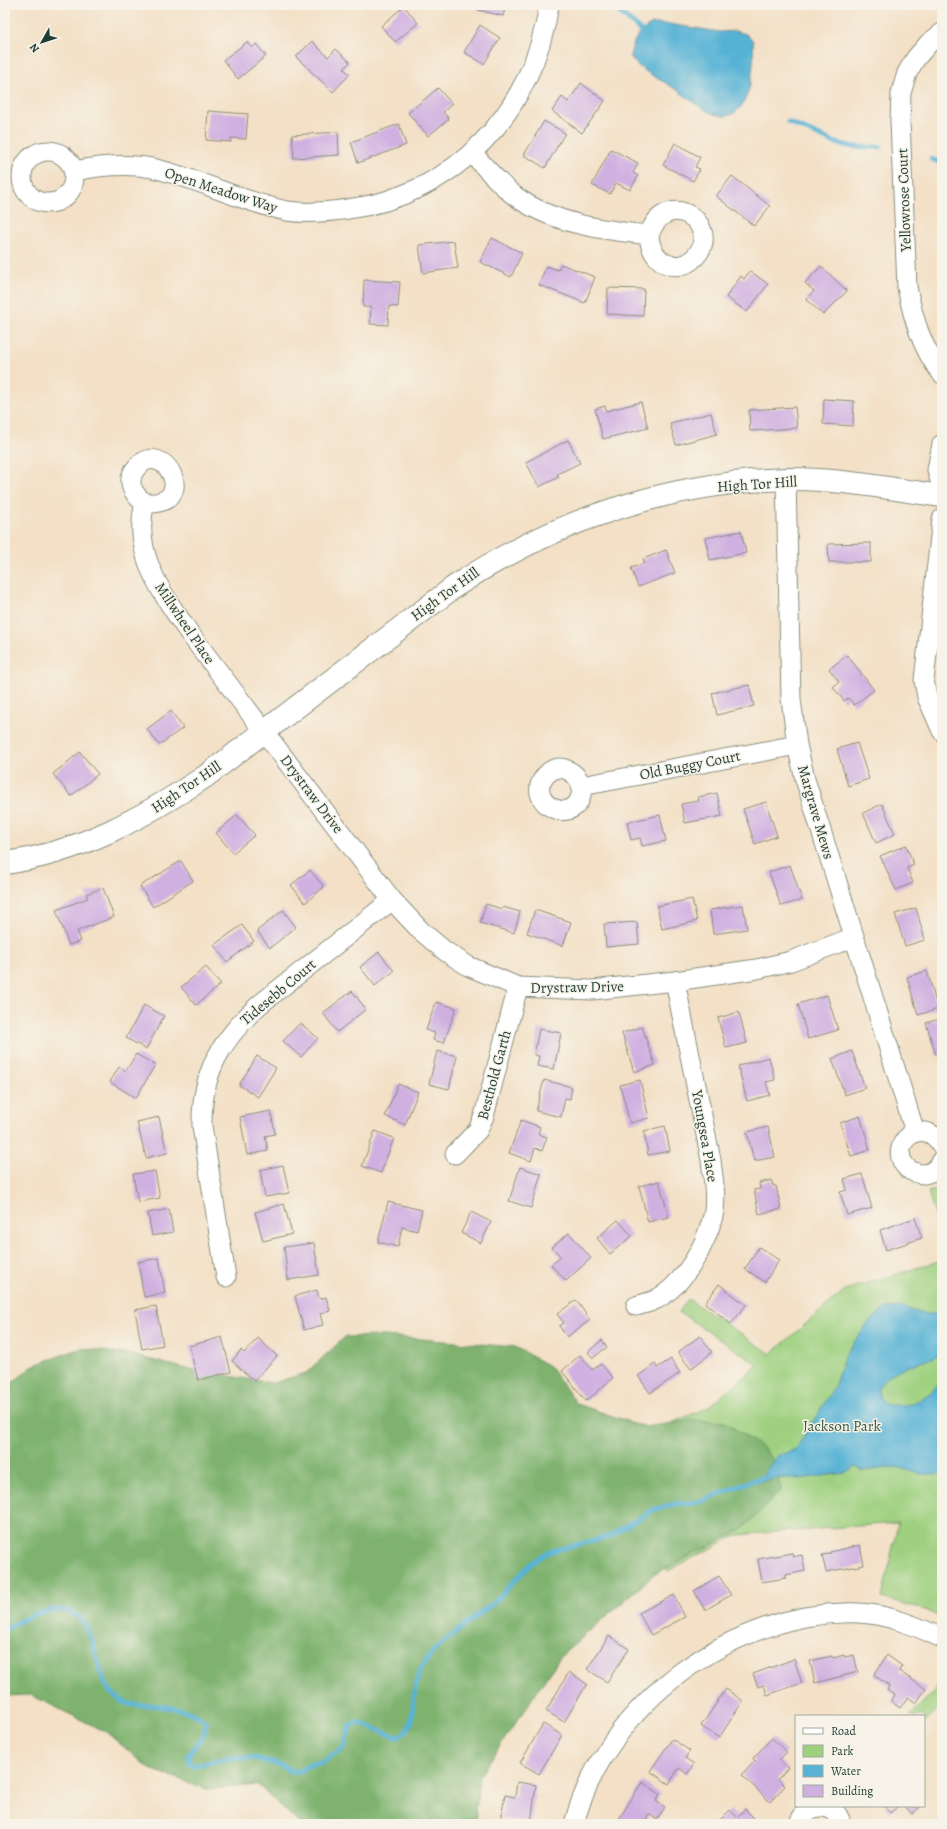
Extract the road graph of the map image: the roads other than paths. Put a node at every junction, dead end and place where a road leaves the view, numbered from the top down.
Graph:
1 (549, 5) edge
2 (942, 33) edge
3 (472, 153) junction
4 (74, 171) dead end
5 (649, 235) dead end
6 (942, 374) edge
7 (942, 444) edge
8 (786, 479) junction
9 (942, 488) edge
10 (942, 496) edge
11 (145, 503) dead end
12 (942, 519) edge
13 (264, 731) junction
14 (942, 731) edge
15 (797, 745) junction
16 (582, 786) dead end
17 (5, 863) edge
18 (392, 900) junction
19 (854, 937) junction
20 (675, 981) junction
21 (518, 987) junction
22 (915, 1132) junction
23 (942, 1146) edge
24 (455, 1154) dead end
25 (942, 1160) edge
26 (226, 1277) dead end
27 (636, 1306) dead end
28 (942, 1638) edge
29 (574, 1824) edge
30 (799, 1824) edge
31 (841, 1824) edge

1 - 3 street, Open Meadow Way
2 - 6 street, Yellowrose Court
3 - 4 street, Open Meadow Way
3 - 5 street
7 - 9 street
8 - 10 street, High Tor Hill
8 - 13 street, High Tor Hill
8 - 15 street, Margrave Mews
11 - 13 street, Millwheel Place
12 - 14 street
13 - 17 street, High Tor Hill
13 - 18 street, Drystraw Drive
15 - 16 street, Old Buggy Court
15 - 19 street, Margrave Mews
18 - 21 street, Drystraw Drive
18 - 26 street, Tidesebb Court
19 - 20 street, Drystraw Drive
19 - 22 street, Margrave Mews
20 - 21 street, Drystraw Drive
20 - 27 street, Youngsea Place
21 - 24 street, Besthold Garth
22 - 23 street
22 - 25 street
28 - 29 street
30 - 31 street

